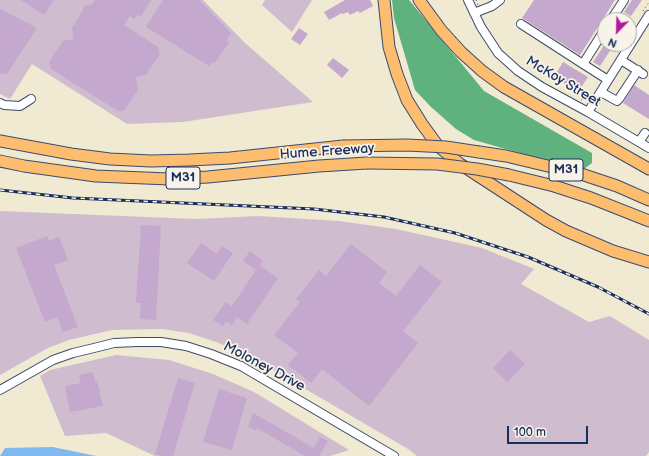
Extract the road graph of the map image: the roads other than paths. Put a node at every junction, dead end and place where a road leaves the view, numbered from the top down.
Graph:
1 (384, 0) edge
2 (419, 0) edge
3 (468, 0) edge
4 (500, 0) edge
5 (624, 0) edge
6 (477, 11) junction
7 (616, 12) edge
8 (649, 15) edge
9 (521, 24) dead end
10 (597, 42) edge
11 (621, 60) junction
12 (583, 64) junction
13 (608, 80) junction
14 (601, 92) junction
15 (31, 99) dead end
16 (0, 103) edge
17 (588, 112) junction
18 (645, 133) dead end
19 (0, 141) edge
20 (639, 142) junction
21 (649, 148) edge
22 (0, 160) edge
23 (649, 169) edge
24 (649, 200) edge
25 (649, 222) edge
26 (649, 262) edge
27 (0, 390) edge
28 (394, 456) edge

1 - 26 highway
2 - 23 highway
3 - 6 street, McKoy Street
4 - 6 street
5 - 7 street
6 - 17 street, McKoy Street
8 - 11 street
9 - 12 street
10 - 12 street
11 - 13 street
11 - 14 street
12 - 13 street
13 - 14 street
14 - 17 street
15 - 16 street
17 - 20 street, McKoy Street
18 - 20 street
19 - 24 highway, Hume Freeway / M31, bridge
20 - 21 street, McKoy Street
22 - 25 highway, Hume Freeway / M31, bridge
27 - 28 street, Moloney Drive

